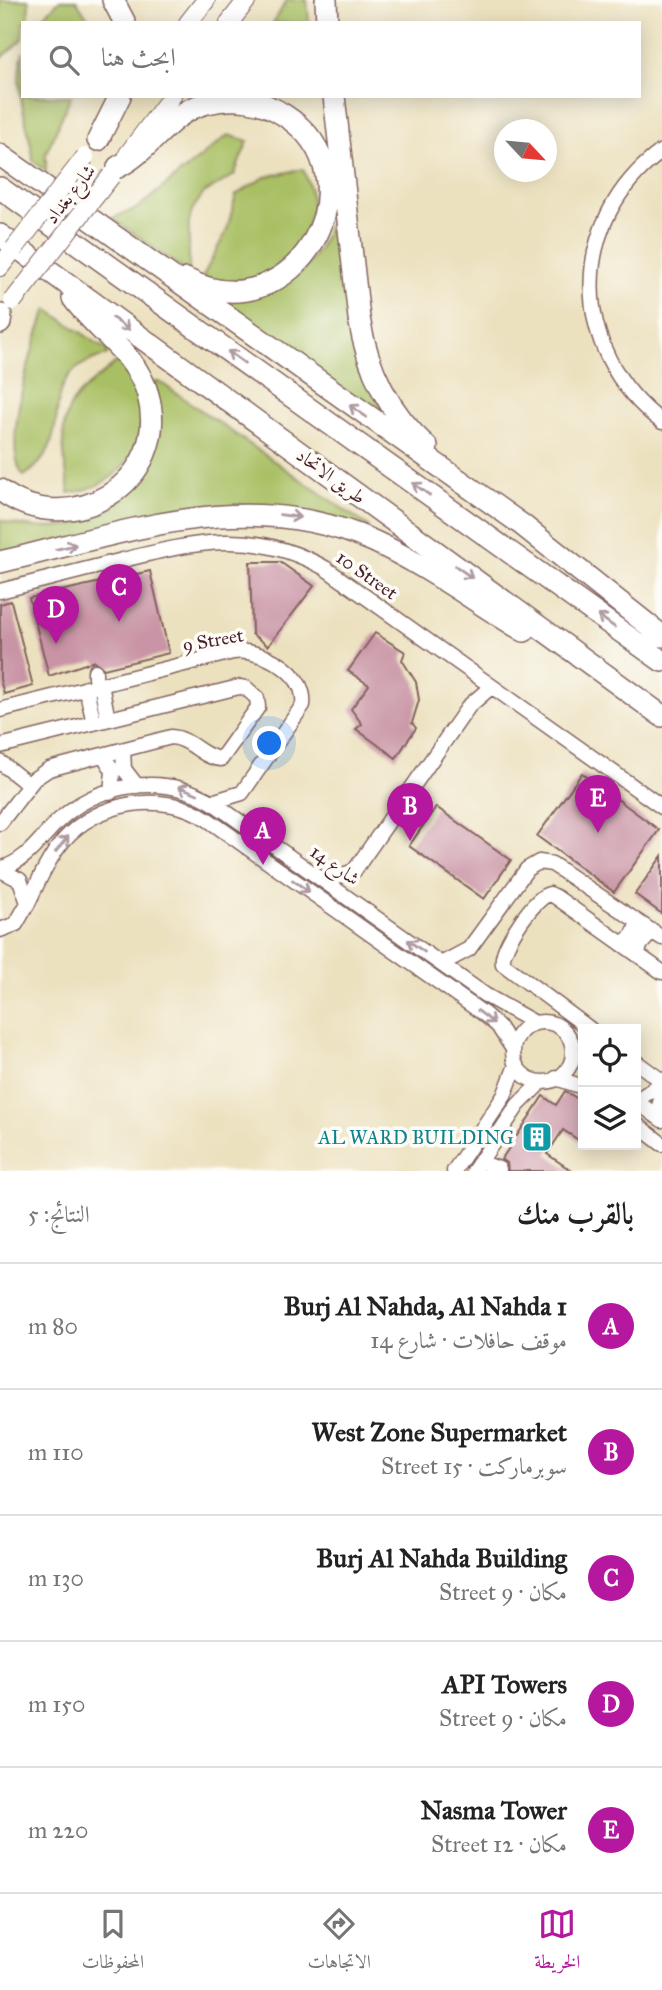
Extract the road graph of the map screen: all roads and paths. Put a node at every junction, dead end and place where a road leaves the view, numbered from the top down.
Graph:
1 (113, 0) edge
2 (206, 0) edge
3 (247, 0) edge
4 (326, 0) edge
5 (124, 21) edge
6 (190, 21) edge
7 (231, 21) edge
8 (327, 21) edge
9 (119, 98) edge
10 (130, 98) edge
11 (170, 98) edge
12 (334, 98) edge
13 (98, 140) junction
14 (662, 151) edge
15 (3, 156) edge
16 (114, 171) junction
17 (0, 188) edge
18 (0, 234) edge
19 (131, 247) junction
20 (0, 267) edge
21 (65, 285) junction
22 (4, 314) edge
23 (662, 422) edge
24 (0, 490) edge
25 (475, 491) junction
26 (0, 562) edge
27 (0, 591) edge
28 (662, 636) edge
29 (584, 658) junction
30 (662, 661) edge
31 (94, 680) junction
32 (485, 683) junction
33 (0, 710) edge
34 (662, 716) edge
35 (101, 721) junction
36 (0, 746) edge
37 (123, 750) junction
38 (104, 755) junction
39 (0, 762) edge
40 (29, 785) junction
41 (137, 786) junction
42 (111, 792) junction
43 (242, 793) junction
44 (212, 802) junction
45 (662, 807) edge
46 (0, 822) edge
47 (242, 823) junction
48 (0, 870) edge
49 (354, 871) junction
50 (325, 881) junction
51 (355, 902) junction
52 (28, 903) junction
53 (638, 922) junction
54 (3, 932) edge
55 (657, 935) edge
56 (622, 944) junction
57 (469, 949) junction
58 (637, 954) junction
59 (441, 964) junction
60 (662, 972) edge
61 (466, 981) junction
62 (535, 1023) junction
63 (583, 1024) edge
64 (513, 1049) junction
65 (578, 1058) edge
66 (516, 1065) junction
67 (641, 1066) edge
68 (556, 1078) junction
69 (541, 1082) junction
70 (662, 1082) edge
71 (578, 1085) edge
72 (662, 1096) edge
73 (641, 1097) edge
74 (641, 1105) edge
75 (659, 1118) edge
76 (641, 1128) edge
77 (662, 1144) edge
78 (487, 1167) edge
79 (454, 1171) edge

1 - 5 highway
2 - 6 main road
3 - 7 main road
4 - 8 highway
9 - 13 highway
10 - 13 main road, شارع بغداد
11 - 16 main road, شارع بغداد
12 - 25 highway
13 - 20 main road, شارع بغداد, bridge
14 - 23 street
15 - 19 highway
16 - 19 highway
16 - 22 main road, شارع بغداد, bridge
30 -> 17 highway
18 - 21 highway, طريق الاتحاد
25 -> 19 highway
21 - 24 highway
21 -> 29 highway, طريق الاتحاد
25 - 28 highway
26 -> 29 highway
27 - 32 street, 10 Street
29 - 34 highway, طريق الاتحاد
31 - 33 street, 9 Street
31 - 35 street
31 - 43 street, 9 Street
32 - 45 street, 10 Street
32 - 49 street
35 - 36 street
35 - 37 street
37 - 38 street
37 - 41 street
38 - 40 street
38 - 42 street
39 - 40 street
40 - 46 street
41 - 42 street, شارع 14
44 -> 41 street, شارع 14
42 - 48 street, شارع 14
43 - 44 street
43 - 47 street
44 - 47 street, شارع 14
47 - 50 street, شارع 14
48 - 52 street
49 - 50 street
49 - 51 street
50 - 51 street, شارع 14
59 -> 51 street, شارع 14
52 - 54 street, شارع 14
52 -> 64 street, شارع 14
53 - 55 street
53 - 56 street
53 - 57 street
55 - 58 street
56 - 58 street
56 - 63 street
57 - 59 street
57 - 61 street
58 - 60 street
59 - 61 street, شارع 14
61 - 62 street, شارع 14
62 - 64 street
62 - 65 street
64 - 66 street
65 - 68 street
66 - 69 street
66 - 79 street
67 - 70 street
68 - 69 street
68 - 71 street
69 - 78 street
70 - 73 street
72 - 75 street
74 - 75 street
76 - 77 street

